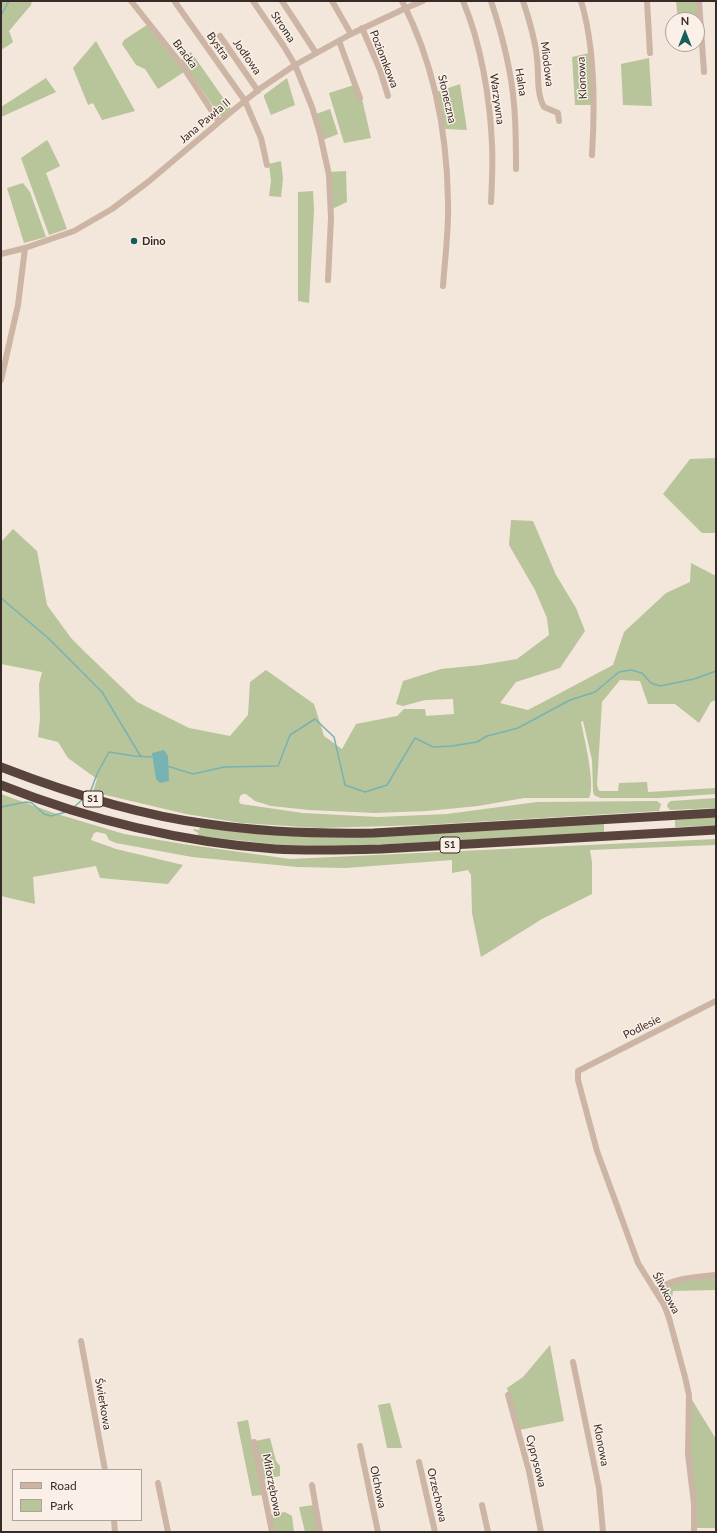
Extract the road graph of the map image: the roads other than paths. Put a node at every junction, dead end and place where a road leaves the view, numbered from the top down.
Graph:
1 (132, 1) edge
2 (253, 1) edge
3 (282, 1) edge
4 (332, 1) edge
5 (402, 1) edge
6 (423, 1) edge
7 (462, 1) edge
8 (491, 1) edge
9 (523, 1) edge
10 (581, 1) edge
11 (647, 1) edge
12 (699, 1) edge
13 (175, 2) edge
14 (406, 8) junction
15 (362, 28) junction
16 (351, 34) junction
17 (220, 36) dead end
18 (339, 41) junction
19 (316, 53) junction
20 (650, 53) dead end
21 (295, 65) junction
22 (704, 72) dead end
23 (258, 91) junction
24 (388, 96) dead end
25 (360, 98) dead end
26 (245, 102) junction
27 (559, 121) dead end
28 (219, 122) junction
29 (592, 155) dead end
30 (267, 165) dead end
31 (516, 169) dead end
32 (492, 202) dead end
33 (25, 248) junction
34 (1, 254) edge
35 (328, 280) dead end
36 (443, 286) dead end
37 (1, 380) edge
38 (1, 767) edge
39 (1, 785) edge
40 (716, 813) edge
41 (716, 830) edge
42 (716, 1001) edge
43 (578, 1071) joint
44 (716, 1275) edge
45 (656, 1291) junction
46 (81, 1341) dead end
47 (573, 1362) dead end
48 (508, 1395) dead end
49 (254, 1442) dead end
50 (360, 1446) dead end
51 (419, 1462) dead end
52 (105, 1469) edge
53 (158, 1483) dead end
54 (312, 1485) dead end
55 (482, 1505) dead end
56 (114, 1521) edge
57 (116, 1532) edge
58 (168, 1532) edge
59 (272, 1532) edge
60 (320, 1532) edge
61 (378, 1532) edge
62 (435, 1532) edge
63 (488, 1532) edge
64 (541, 1532) edge
65 (602, 1532) edge
66 (694, 1532) edge

1 - 28 street, Bracka
2 - 21 street, Stroma
3 - 19 street
4 - 16 street
5 - 14 street, Słoneczna
6 - 14 street, Jana Pawła II
7 - 32 street, Warzywna
8 - 31 street, Halna
9 - 27 street, Miodowa
10 - 29 street, Klonowa
11 - 20 street
12 - 22 street
13 - 26 street, Bystra
14 - 15 street, Jana Pawła II
14 - 36 street, Słoneczna
15 - 16 street, Jana Pawła II
15 - 24 street, Poziomkowa
16 - 18 street, Jana Pawła II
17 - 23 street, Jodłowa
18 - 19 street, Jana Pawła II
18 - 25 street
19 - 21 street, Jana Pawła II
21 - 23 street, Jana Pawła II
21 - 35 street, Stroma
23 - 26 street, Jana Pawła II
26 - 28 street, Jana Pawła II
26 - 30 street, Bystra
28 - 33 street, Jana Pawła II
33 - 34 street, Jana Pawła II
33 - 37 street
38 - 40 highway, S1
39 - 41 highway, S1
42 - 43 street, Podlesie
43 - 45 street, Śliwkowa
44 - 45 street
45 - 66 street, Śliwkowa
46 - 52 street, Świerkowa
47 - 65 street, Klonowa
48 - 64 street, Cyprysowa
49 - 59 street, Miłorzębowa
50 - 61 street, Olchowa
51 - 62 street, Orzechowa
53 - 58 street
54 - 60 street
55 - 63 street
56 - 57 street

